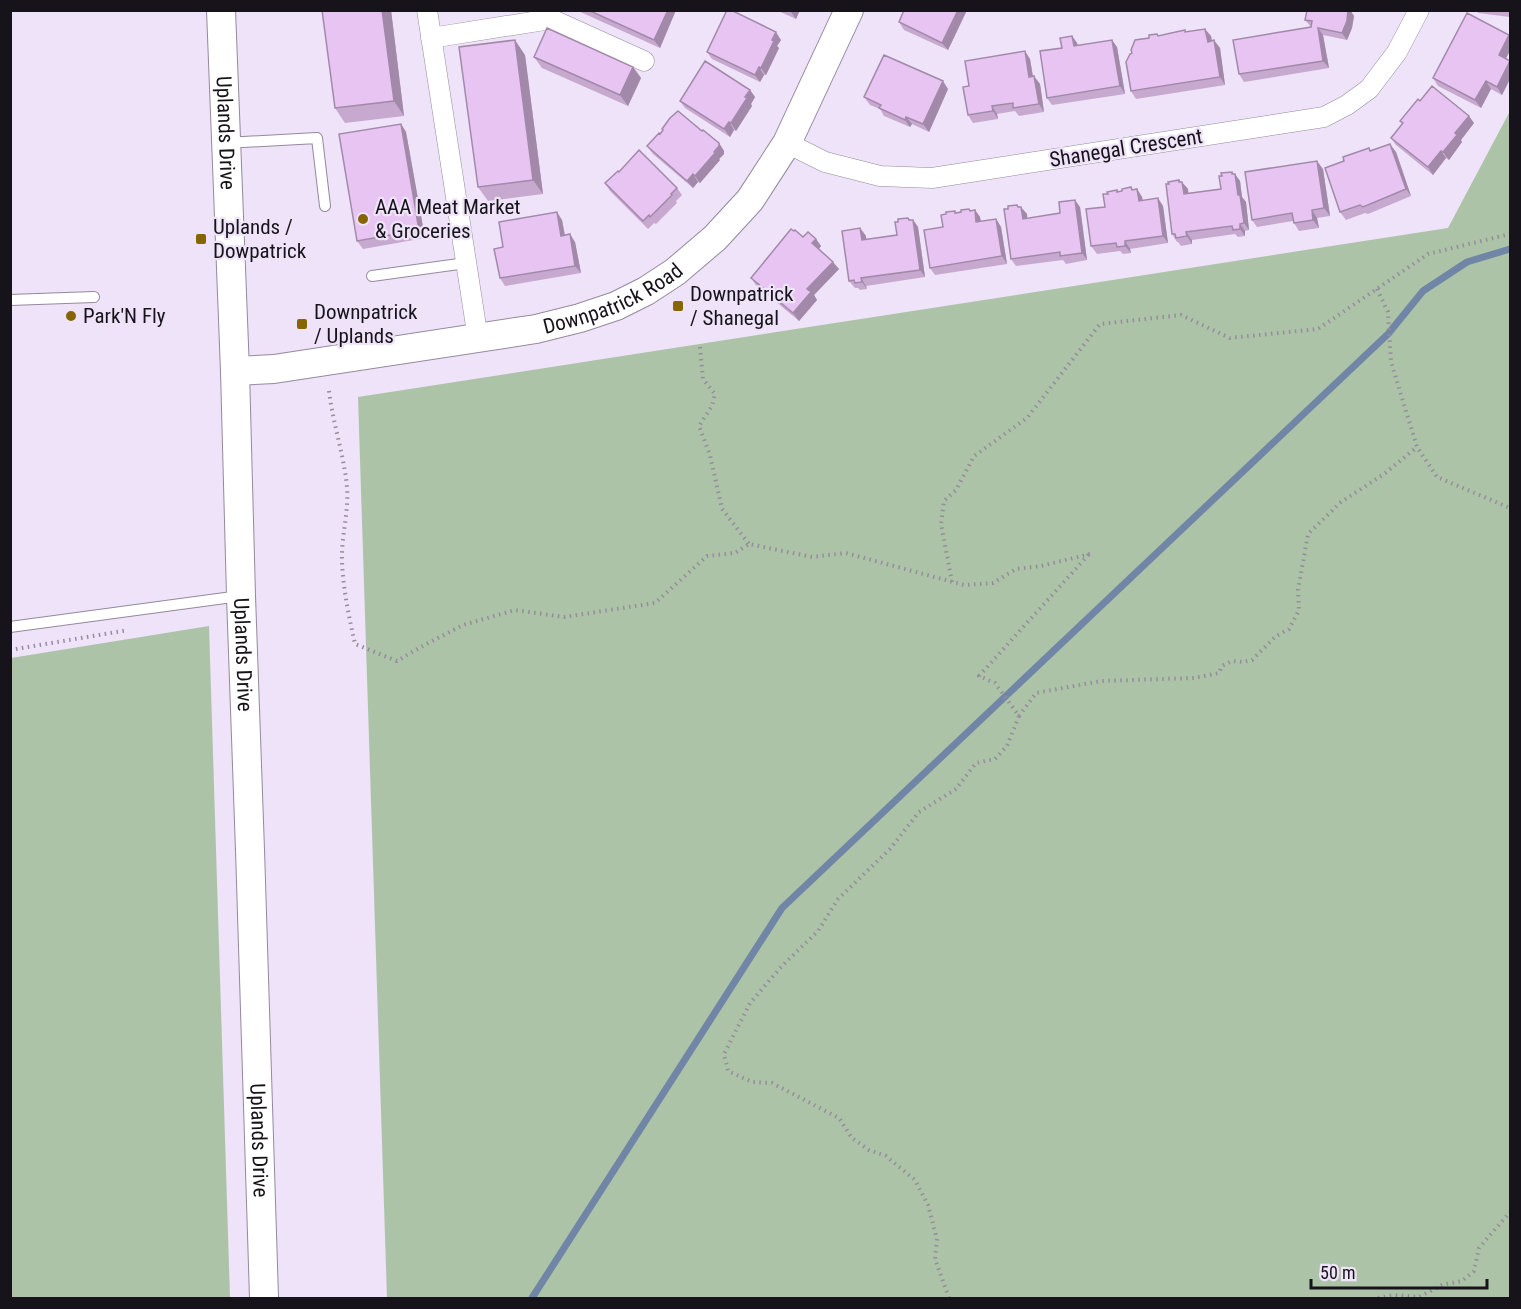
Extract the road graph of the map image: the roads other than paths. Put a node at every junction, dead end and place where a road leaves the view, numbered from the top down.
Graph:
1 (221, 10) edge
2 (427, 10) edge
3 (849, 10) edge
4 (1419, 10) edge
5 (431, 38) junction
6 (644, 61) dead end
7 (226, 143) junction
8 (788, 143) junction
9 (325, 206) dead end
10 (466, 262) junction
11 (372, 276) dead end
12 (94, 297) dead end
13 (10, 300) edge
14 (478, 339) junction
15 (236, 371) junction
16 (241, 596) junction
17 (10, 627) edge
18 (264, 1299) edge

1 - 7 main road, Uplands Drive
2 - 5 street
3 - 8 main road, Downpatrick Road
4 - 8 street, Shanegal Crescent
5 - 6 street
5 - 10 street
7 - 9 lane
7 - 15 main road, Uplands Drive
8 - 14 main road, Downpatrick Road
10 - 11 lane
10 - 14 street
12 - 13 lane
14 - 15 main road, Downpatrick Road
15 - 16 main road, Uplands Drive
16 - 17 lane
16 - 18 main road, Uplands Drive

